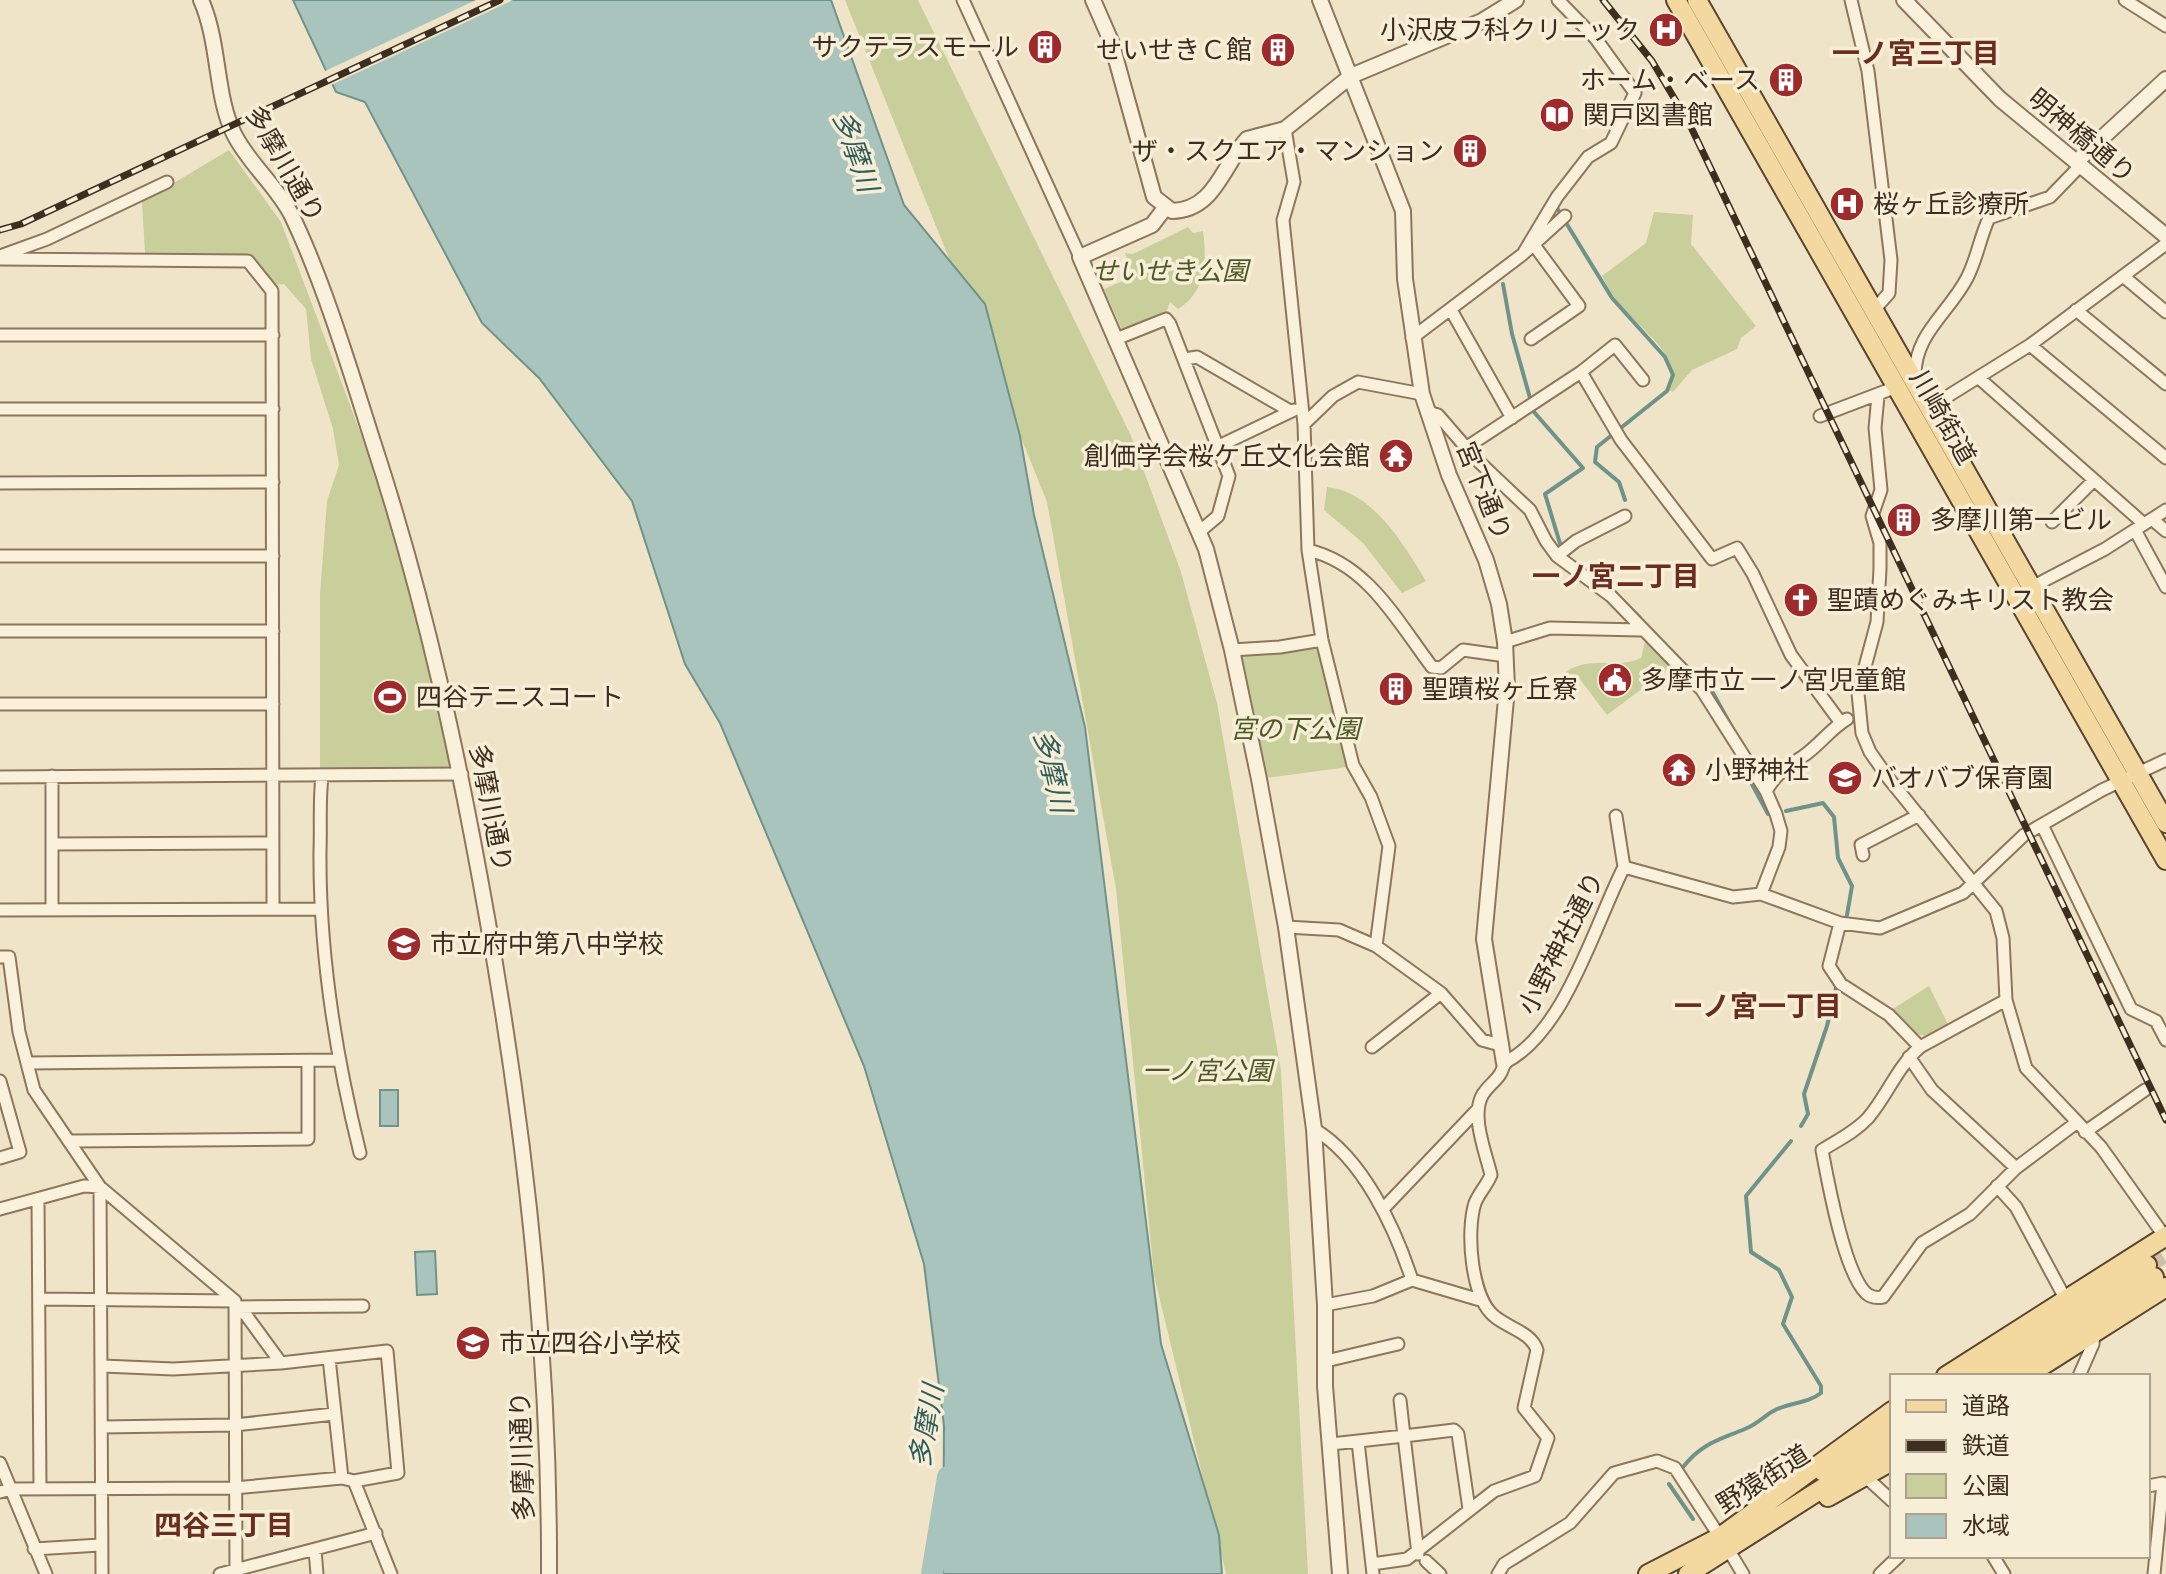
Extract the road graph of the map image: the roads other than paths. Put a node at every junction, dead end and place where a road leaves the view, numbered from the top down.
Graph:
1 (201, 0) edge
2 (963, 0) edge
3 (1093, 0) edge
4 (1320, 0) edge
5 (1516, 0) edge
6 (1558, 0) edge
7 (1676, 0) edge
8 (1697, 0) edge
9 (1851, 0) edge
10 (1904, 0) edge
11 (2125, 0) edge
12 (2166, 26) edge
13 (1351, 76) junction
14 (2166, 79) edge
15 (1285, 129) junction
16 (2078, 164) junction
17 (167, 182) dead end
18 (1165, 208) junction
19 (1565, 216) dead end
20 (2166, 236) edge
21 (2166, 244) edge
22 (1534, 245) junction
23 (1523, 254) junction
24 (0, 257) edge
25 (1080, 257) junction
26 (2123, 276) junction
27 (1451, 310) junction
28 (1874, 310) junction
29 (2076, 310) junction
30 (2166, 312) edge
31 (0, 335) edge
32 (273, 335) junction
33 (1412, 338) junction
34 (1116, 339) junction
35 (1531, 339) dead end
36 (2030, 345) junction
37 (1185, 359) junction
38 (1581, 372) junction
39 (1980, 379) junction
40 (1643, 380) dead end
41 (1915, 383) junction
42 (2166, 384) edge
43 (1896, 387) junction
44 (1422, 394) junction
45 (1878, 396) junction
46 (0, 409) edge
47 (273, 409) junction
48 (1296, 409) junction
49 (1428, 412) junction
50 (1820, 416) dead end
51 (1512, 418) junction
52 (1304, 424) junction
53 (1219, 446) junction
54 (1467, 447) junction
55 (2166, 458) edge
56 (2094, 480) junction
57 (273, 482) junction
58 (0, 483) edge
59 (2166, 510) edge
60 (1625, 516) dead end
61 (2052, 522) dead end
62 (2144, 525) junction
63 (2166, 531) edge
64 (1199, 532) junction
65 (1308, 550) junction
66 (1561, 552) junction
67 (0, 556) edge
68 (273, 556) junction
69 (2166, 587) edge
70 (2023, 591) junction
71 (1641, 630) junction
72 (0, 631) edge
73 (273, 631) junction
74 (1322, 640) junction
75 (1506, 649) junction
76 (1232, 650) junction
77 (0, 704) edge
78 (273, 704) junction
79 (1858, 713) junction
80 (1841, 723) junction
81 (2166, 760) edge
82 (273, 774) junction
83 (462, 774) junction
84 (52, 776) junction
85 (0, 777) edge
86 (322, 777) junction
87 (2129, 777) junction
88 (1766, 791) junction
89 (1919, 815) junction
90 (1616, 816) dead end
91 (2166, 823) edge
92 (2042, 825) junction
93 (273, 843) junction
94 (53, 844) junction
95 (1863, 855) dead end
96 (2166, 860) edge
97 (1624, 867) junction
98 (1974, 882) junction
99 (1761, 894) junction
100 (273, 909) junction
101 (320, 909) junction
102 (0, 910) edge
103 (52, 910) junction
104 (1840, 923) junction
105 (1286, 927) junction
106 (1376, 946) junction
107 (0, 957) edge
108 (1441, 993) junction
109 (2006, 1000) junction
110 (2161, 1019) edge
111 (2166, 1040) edge
112 (1500, 1045) junction
113 (1372, 1047) dead end
114 (1920, 1047) junction
115 (1909, 1057) junction
116 (338, 1060) junction
117 (308, 1061) junction
118 (28, 1063) junction
119 (1504, 1063) junction
120 (1, 1090) edge
121 (2145, 1090) dead end
122 (1478, 1109) junction
123 (2080, 1128) junction
124 (1314, 1129) junction
125 (72, 1141) junction
126 (360, 1153) dead end
127 (0, 1158) edge
128 (2016, 1168) junction
129 (1997, 1186) junction
130 (100, 1187) junction
131 (38, 1199) junction
132 (0, 1209) edge
133 (1383, 1209) junction
134 (2166, 1236) edge
135 (2166, 1255) tunnel mouth
136 (2154, 1269) edge
137 (1412, 1280) junction
138 (40, 1299) junction
139 (101, 1299) junction
140 (1480, 1300) junction
141 (2066, 1300) junction
142 (235, 1304) junction
143 (1325, 1305) junction
144 (363, 1306) dead end
145 (2094, 1332) junction
146 (1398, 1344) dead end
147 (329, 1358) junction
148 (1326, 1361) junction
149 (281, 1363) junction
150 (103, 1366) junction
151 (235, 1367) junction
152 (1949, 1374) edge
153 (1976, 1374) edge
154 (2003, 1374) edge
155 (2029, 1374) edge
156 (2080, 1374) edge
157 (1400, 1400) dead end
158 (1890, 1412) edge
159 (334, 1414) junction
160 (235, 1425) junction
161 (102, 1427) junction
162 (1890, 1429) edge
163 (1404, 1436) junction
164 (1358, 1442) junction
165 (1331, 1444) junction
166 (1890, 1445) edge
167 (1890, 1462) edge
168 (0, 1463) edge
169 (1867, 1478) junction
170 (348, 1480) junction
171 (2150, 1486) edge
172 (40, 1488) junction
173 (234, 1488) junction
174 (101, 1489) junction
175 (6, 1490) edge
176 (1890, 1499) edge
177 (1469, 1509) junction
178 (376, 1533) junction
179 (1724, 1543) junction
180 (100, 1545) junction
181 (315, 1550) junction
182 (36, 1554) junction
183 (1422, 1558) junction
184 (1897, 1558) edge
185 (1373, 1569) edge
186 (236, 1572) edge
187 (33, 1574) edge
188 (46, 1574) edge
189 (102, 1574) edge
190 (220, 1574) edge
191 (317, 1574) edge
192 (391, 1574) edge
193 (549, 1574) edge
194 (1340, 1574) edge
195 (1440, 1574) edge
196 (1498, 1574) edge
197 (1648, 1574) edge
198 (1662, 1574) edge
199 (1688, 1574) edge
200 (1696, 1574) edge
201 (1743, 1574) edge
202 (1881, 1574) edge
203 (2154, 1574) edge

1 - 83 street, 多摩川通り
2 - 25 street
3 - 18 street
4 - 13 street, 宮下通り
5 - 13 street
6 - 23 street
7 - 43 main road, 川崎街道
8 - 28 main road, 川崎街道
9 - 28 street
10 - 16 street, 明神橋通り
11 - 12 street
13 - 15 street
13 - 33 street, 宮下通り
14 - 16 street
15 - 18 street
15 - 48 street
16 - 20 street, 明神橋通り
16 - 41 street
17 - 24 street
18 - 25 street
19 - 22 street
21 - 26 street
22 - 23 street
22 - 35 street
23 - 27 street
24 - 32 street
25 - 34 street
26 - 29 street
26 - 30 street
27 - 33 street
27 - 51 street
28 - 41 main road, 川崎街道
29 - 36 street
29 - 42 street
31 - 32 street
32 - 47 street
33 - 44 street, 宮下通り
34 - 37 street
34 - 64 street
36 - 39 street
36 - 55 street
37 - 48 street
37 - 53 street
38 - 40 street
38 - 51 street
38 - 80 street
39 - 41 street
39 - 56 street
41 - 43 street
41 - 70 main road, 川崎街道
43 - 45 street
43 - 70 main road, 川崎街道
44 - 49 street, 宮下通り
44 - 52 street
45 - 50 street
45 - 79 street
46 - 47 street
47 - 57 street
48 - 52 street
48 - 53 street
49 - 54 street
49 - 75 street, 宮下通り
51 - 54 street
52 - 65 street
53 - 64 street
54 - 66 street
56 - 61 street
56 - 62 street
57 - 58 street
57 - 68 street
59 - 62 street
60 - 66 street
62 - 63 street
62 - 69 street
62 - 70 street
64 - 76 street
65 - 74 street
65 - 75 street
66 - 71 street
67 - 68 street
68 - 73 street
70 - 87 main road, 川崎街道
71 - 75 street
71 - 88 street
72 - 73 street
73 - 78 street
74 - 76 street
74 - 106 street
75 - 112 street, 宮下通り
76 - 105 street
77 - 78 street
78 - 82 street
79 - 80 street
79 - 89 street
80 - 88 street
81 - 87 street, 小野神社通り
82 - 84 street
82 - 86 street
82 - 93 street
83 - 86 street
83 - 193 street, 多摩川通り
84 - 85 street
84 - 94 street
86 - 101 street
87 - 91 main road, 川崎街道
87 - 92 street, 小野神社通り
87 - 96 main road, 川崎街道
88 - 99 street
89 - 95 street
89 - 98 street
90 - 97 street
92 - 98 street, 小野神社通り
92 - 110 street
93 - 94 street
93 - 100 street
94 - 103 street
97 - 99 street, 小野神社通り
97 - 119 street, 小野神社通り
98 - 104 street, 小野神社通り
98 - 109 street
99 - 104 street, 小野神社通り
100 - 101 street
100 - 103 street
101 - 116 street
102 - 103 street
104 - 114 street
105 - 106 street
105 - 124 street
106 - 108 street
107 - 118 street
108 - 112 street
108 - 113 street
109 - 114 street
109 - 123 street
110 - 111 street
112 - 119 street, 宮下通り
114 - 115 street
115 - 128 street
115 - 129 street
116 - 117 street
116 - 126 street
117 - 118 street
117 - 125 street
118 - 125 street
119 - 122 street, 小野神社通り
120 - 127 street
121 - 123 street
122 - 133 street, 小野神社通り
122 - 140 street
123 - 128 street
123 - 134 street
124 - 133 street
124 - 143 street
125 - 130 street
128 - 129 street
129 - 141 street
130 - 131 street
130 - 139 street
130 - 142 street
131 - 132 street
131 - 138 street
133 - 137 street
134 - 136 main road
135 - 136 main road
136 - 141 main road
136 - 145 main road
136 - 153 main road
136 - 154 main road
137 - 140 street
137 - 143 street
138 - 139 street
138 - 172 street
139 - 142 street
139 - 150 street
140 - 177 street
141 - 152 main road
142 - 144 street
142 - 149 street
142 - 151 street
143 - 148 street
145 - 155 main road
145 - 156 street
146 - 148 street
147 - 149 street
147 - 159 street
147 - 170 street
148 - 165 street
149 - 151 street
150 - 151 street
150 - 161 street
151 - 160 street
157 - 163 street
158 - 179 main road
159 - 160 street
159 - 170 street
160 - 161 street
160 - 173 street
161 - 174 street
162 - 179 main road, 野猿街道
163 - 164 street
163 - 177 street
163 - 183 street
164 - 165 street
164 - 185 street
165 - 194 street
166 - 179 main road, 野猿街道
167 - 169 main road
168 - 175 street
169 - 176 street
169 - 179 main road
170 - 173 street
170 - 178 street
171 - 203 street
172 - 174 street
172 - 175 street
173 - 174 street
173 - 186 street
174 - 180 street
175 - 182 street
177 - 183 street
178 - 181 street
178 - 192 street
179 - 196 street
179 - 197 main road
179 - 198 main road, 野猿街道
179 - 199 main road, 野猿街道
179 - 200 main road
179 - 201 street
180 - 182 street
180 - 189 street
181 - 186 street
181 - 191 street
182 - 187 street
182 - 188 street
183 - 185 street
183 - 195 street
184 - 202 street
186 - 190 street

